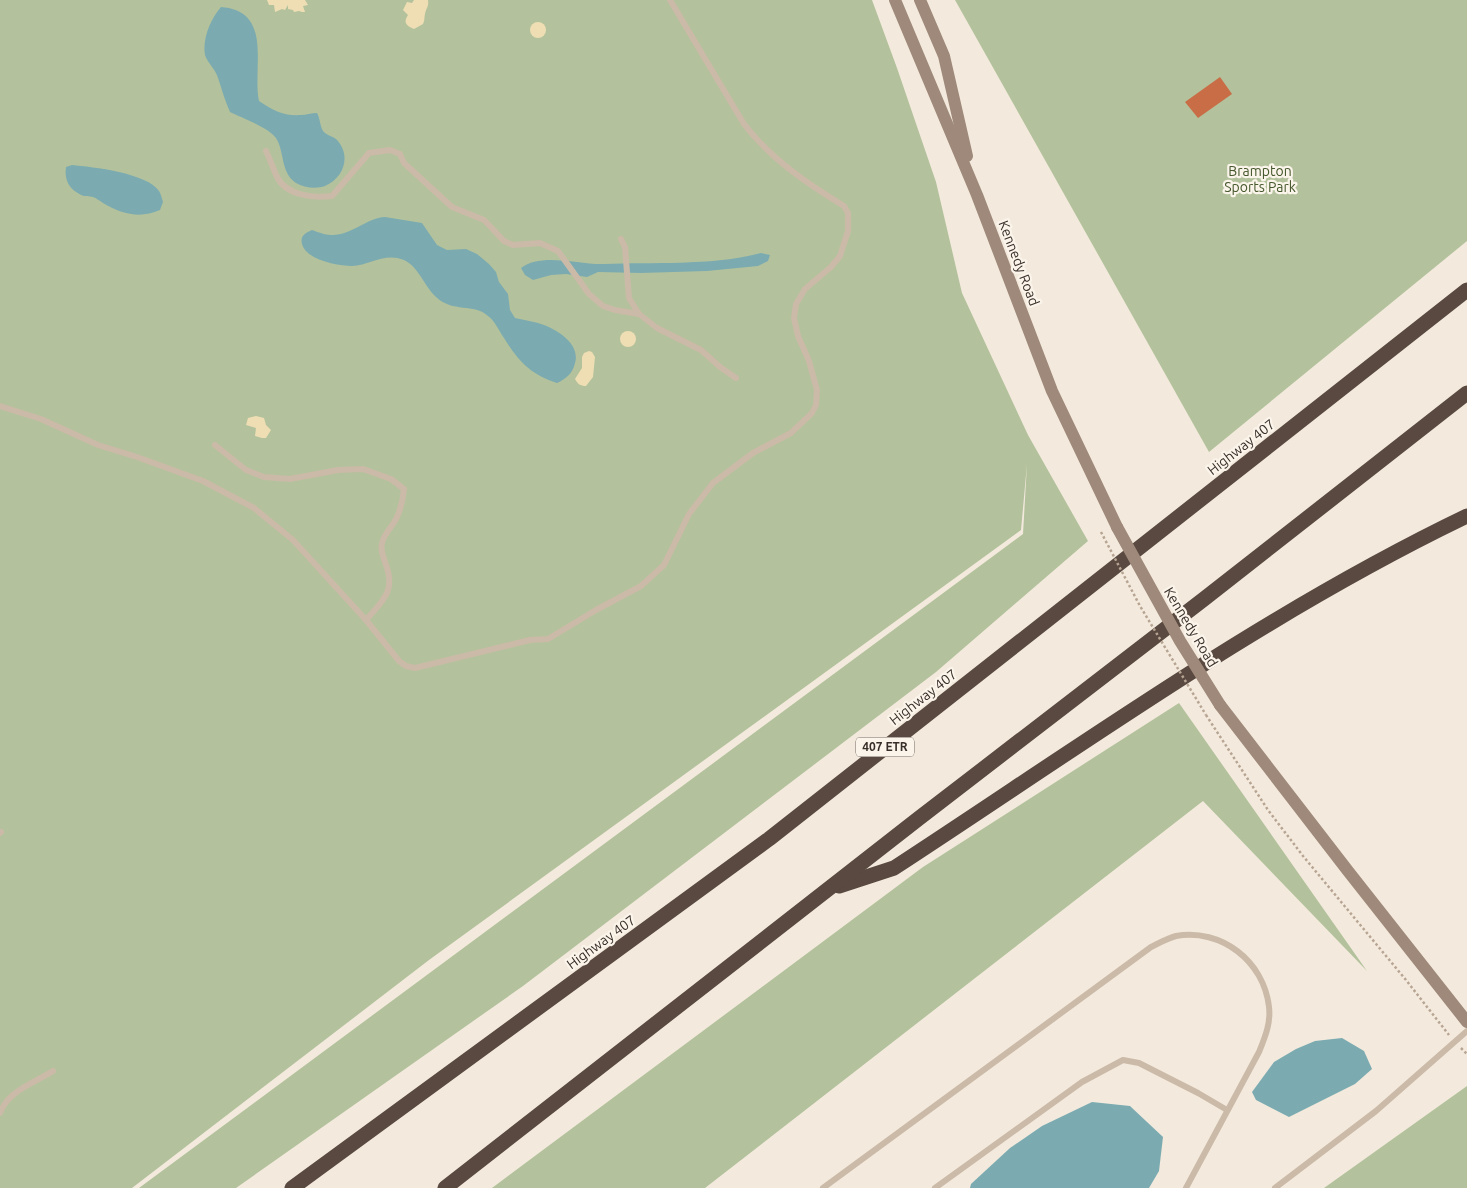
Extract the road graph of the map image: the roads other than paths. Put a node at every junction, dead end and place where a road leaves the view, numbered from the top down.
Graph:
1 (670, 0) edge
2 (895, 0) edge
3 (920, 0) edge
4 (266, 151) dead end
5 (977, 195) junction
6 (621, 239) dead end
7 (1467, 290) edge
8 (640, 314) junction
9 (736, 378) dead end
10 (1467, 393) edge
11 (0, 406) edge
12 (215, 445) dead end
13 (1467, 516) edge
14 (366, 620) junction
15 (829, 889) junction
16 (1467, 1022) edge
17 (1467, 1031) edge
18 (53, 1071) dead end
19 (1227, 1110) junction
20 (0, 1112) edge
21 (292, 1188) edge
22 (446, 1188) edge
23 (823, 1188) edge
24 (935, 1188) edge
25 (1186, 1188) edge
26 (1275, 1188) edge

1 - 14 lane
2 - 5 main road, Kennedy Road
3 - 5 main road, Kennedy Road
4 - 8 lane
5 - 16 main road, Kennedy Road, bridge
6 - 8 lane
7 - 21 highway, Highway 407 / 407 ETR
8 - 9 lane
10 - 15 highway
11 - 14 lane
12 - 14 lane
13 - 15 highway
15 - 22 highway
17 - 26 lane
18 - 20 lane
19 - 23 lane
19 - 24 lane
19 - 25 lane

